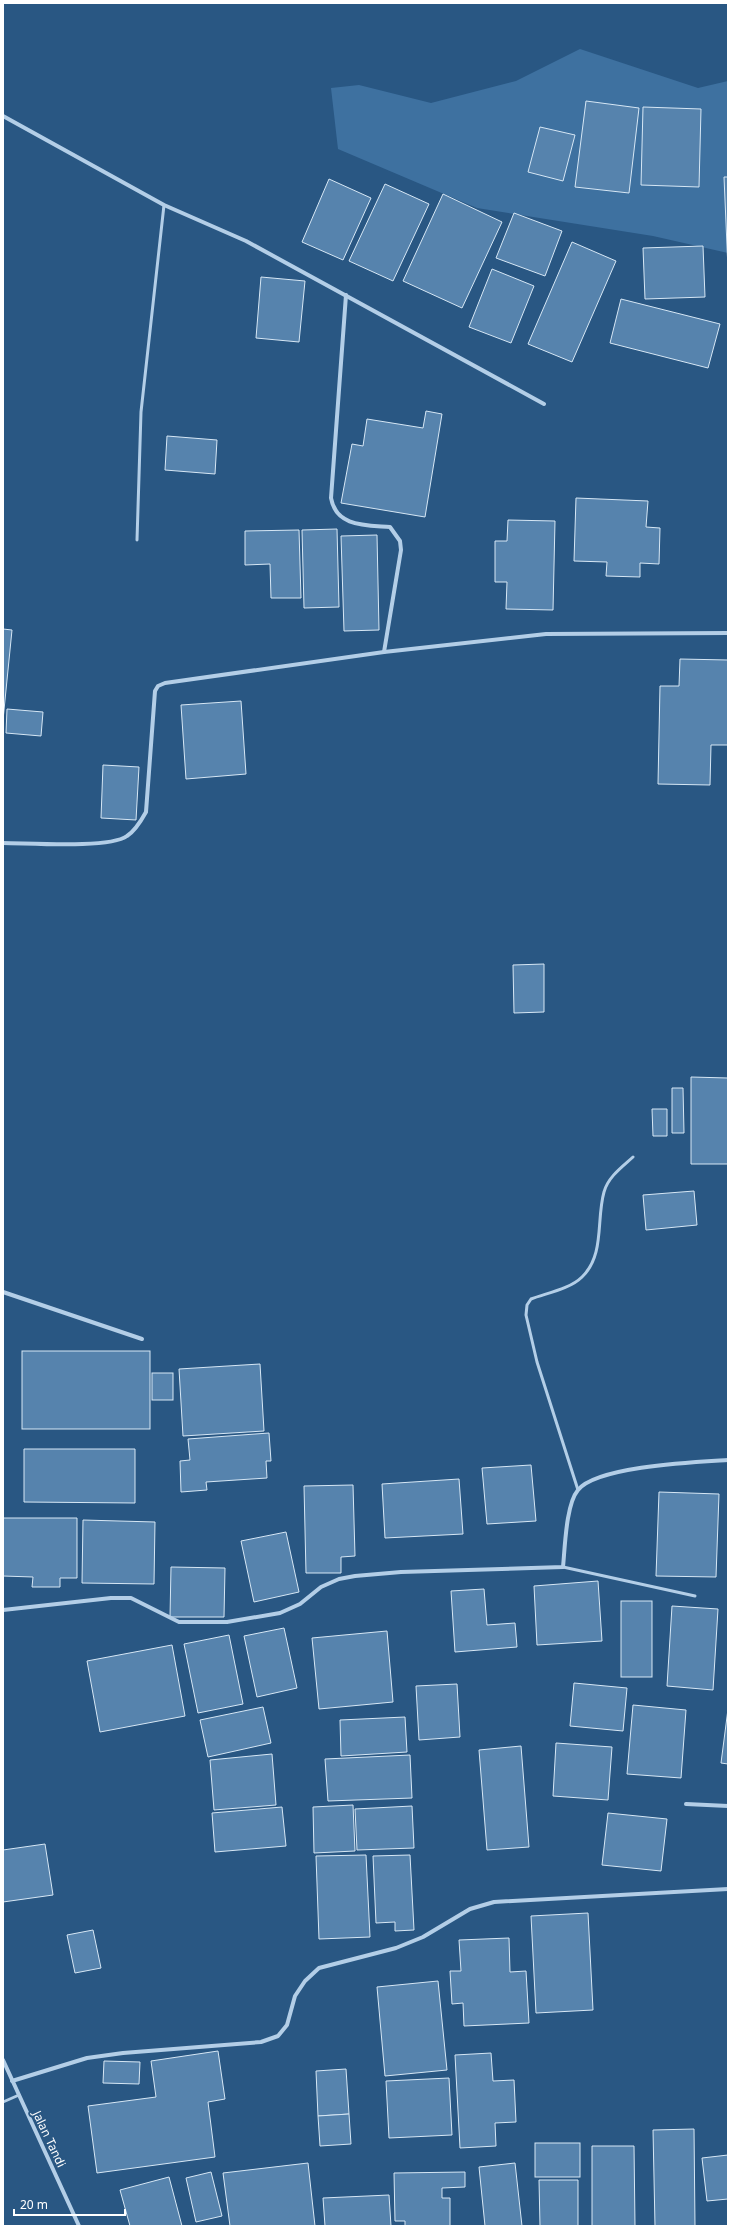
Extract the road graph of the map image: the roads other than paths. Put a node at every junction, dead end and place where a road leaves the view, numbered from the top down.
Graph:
1 (3, 116) edge
2 (164, 205) junction
3 (346, 295) junction
4 (544, 404) dead end
5 (137, 540) dead end
6 (728, 633) edge
7 (384, 652) junction
8 (3, 843) edge
9 (633, 1157) dead end
10 (3, 1292) edge
11 (142, 1339) dead end
12 (728, 1460) edge
13 (578, 1490) junction
14 (562, 1567) junction
15 (695, 1596) dead end
16 (3, 1610) edge
17 (686, 1804) dead end
18 (728, 1806) edge
19 (728, 1889) edge
20 (3, 2060) edge
21 (12, 2081) junction
22 (18, 2096) junction
23 (3, 2102) edge
24 (80, 2226) edge

1 - 2 street
2 - 3 street
2 - 5 lane
3 - 4 street
3 - 7 street
6 - 7 street
7 - 8 street
9 - 13 lane
10 - 11 street
12 - 13 street
13 - 14 street
14 - 15 lane
14 - 16 street
17 - 18 street
19 - 21 street
20 - 21 street, Jalan Tandi
21 - 22 street, Jalan Tandi
22 - 23 lane
22 - 24 street, Jalan Tandi

